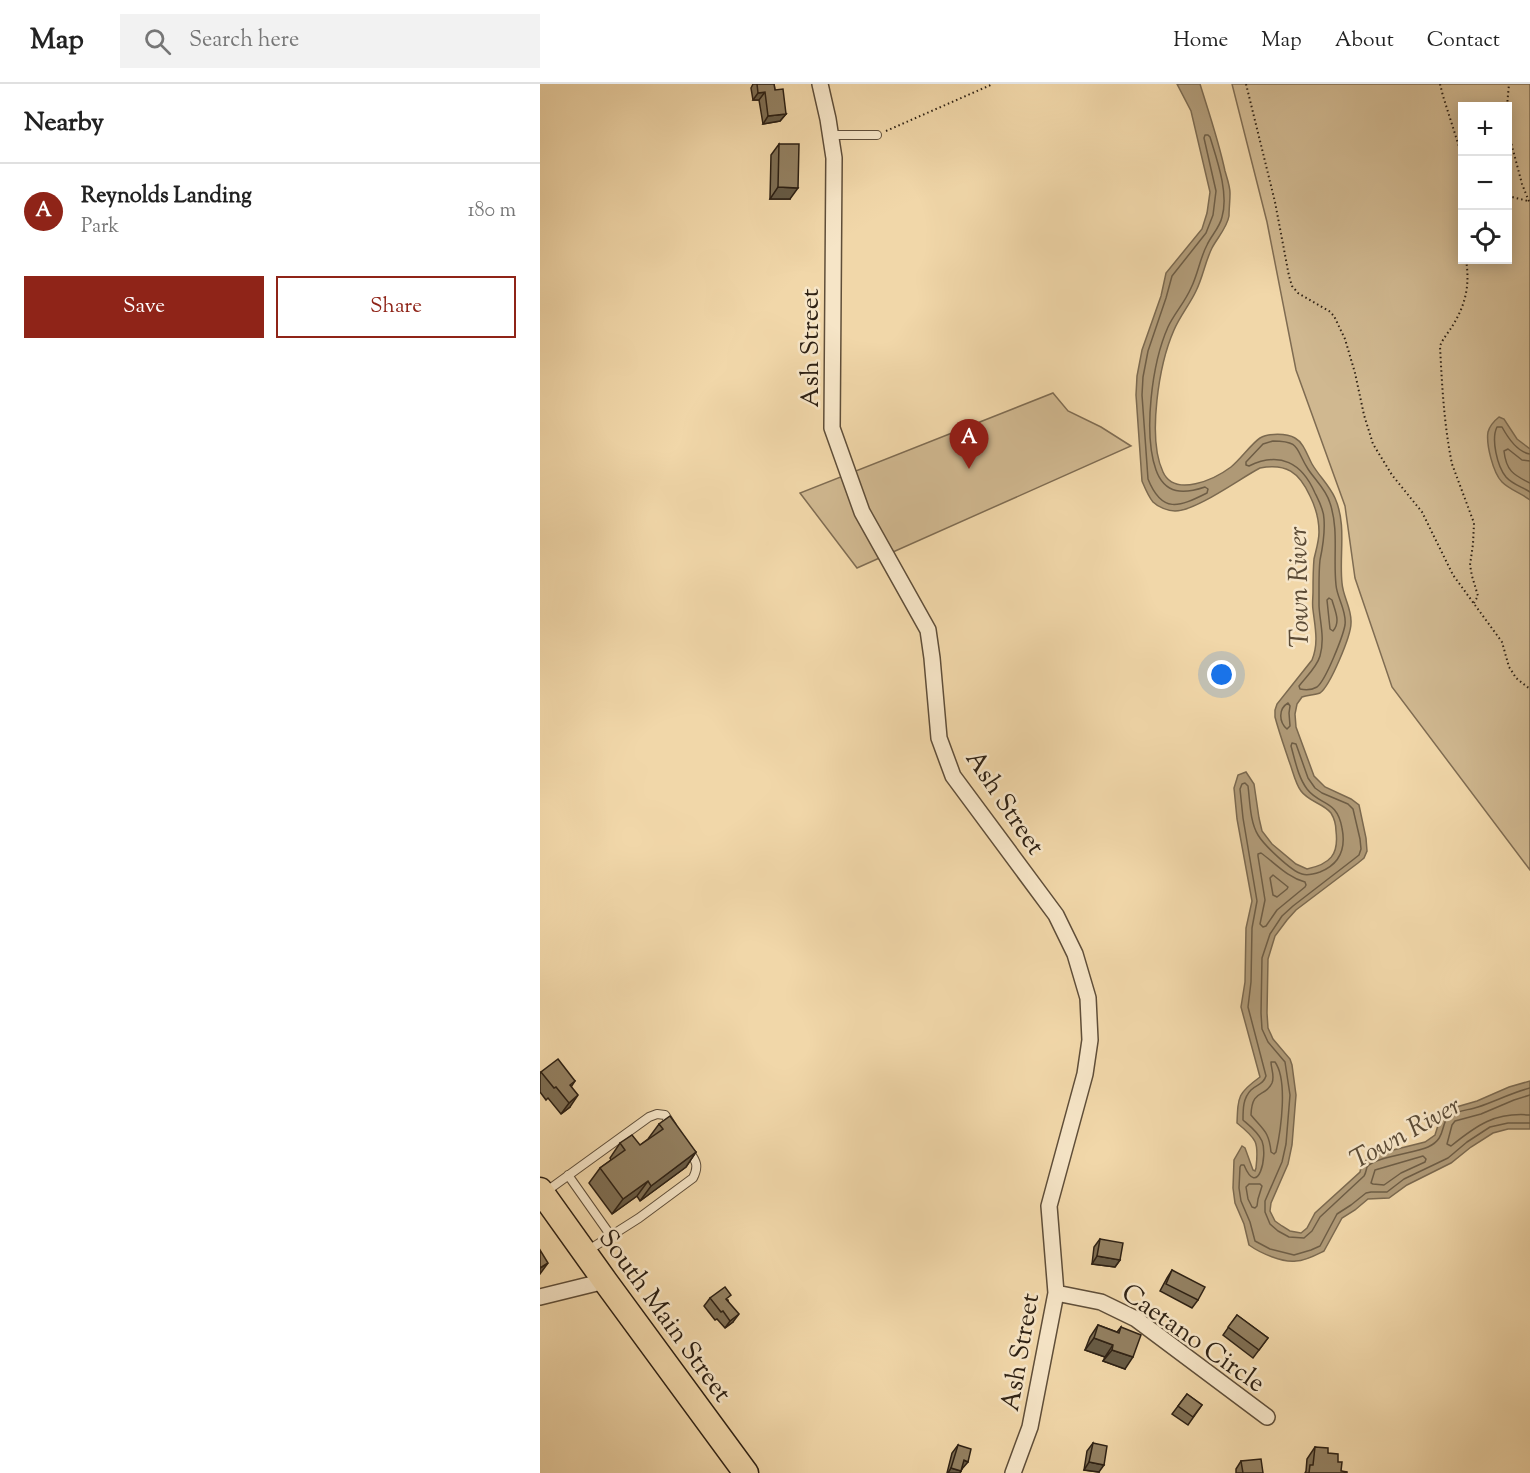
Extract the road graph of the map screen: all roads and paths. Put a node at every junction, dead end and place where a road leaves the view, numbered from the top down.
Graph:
1 (820, 84) edge
2 (993, 84) edge
3 (1246, 84) edge
4 (1440, 84) edge
5 (1509, 84) edge
6 (1507, 102) edge
7 (831, 135) junction
8 (877, 135) joint
9 (1458, 143) edge
10 (1512, 146) edge
11 (1512, 197) edge
12 (1529, 202) edge
13 (1466, 264) edge
14 (1474, 603) junction
15 (1530, 689) edge
16 (678, 1133) edge
17 (684, 1142) edge
18 (568, 1175) junction
19 (542, 1192) edge
20 (611, 1236) junction
21 (584, 1253) junction
22 (605, 1281) junction
23 (1056, 1293) junction
24 (540, 1297) edge
25 (1267, 1417) dead end
26 (746, 1473) edge
27 (1013, 1473) edge

1 - 7 street, Ash Street
2 - 8 path
3 - 14 path
4 - 9 path
5 - 6 path
7 - 8 lane
7 - 23 street, Ash Street
10 - 12 path
11 - 12 path
13 - 14 path
14 - 15 path
16 - 18 lane
17 - 20 lane
18 - 19 lane
18 - 20 lane
19 - 21 main road, South Main Street
20 - 21 lane
21 - 22 main road, South Main Street
22 - 24 street
22 - 26 main road, South Main Street
23 - 25 street, Caetano Circle
23 - 27 street, Ash Street

